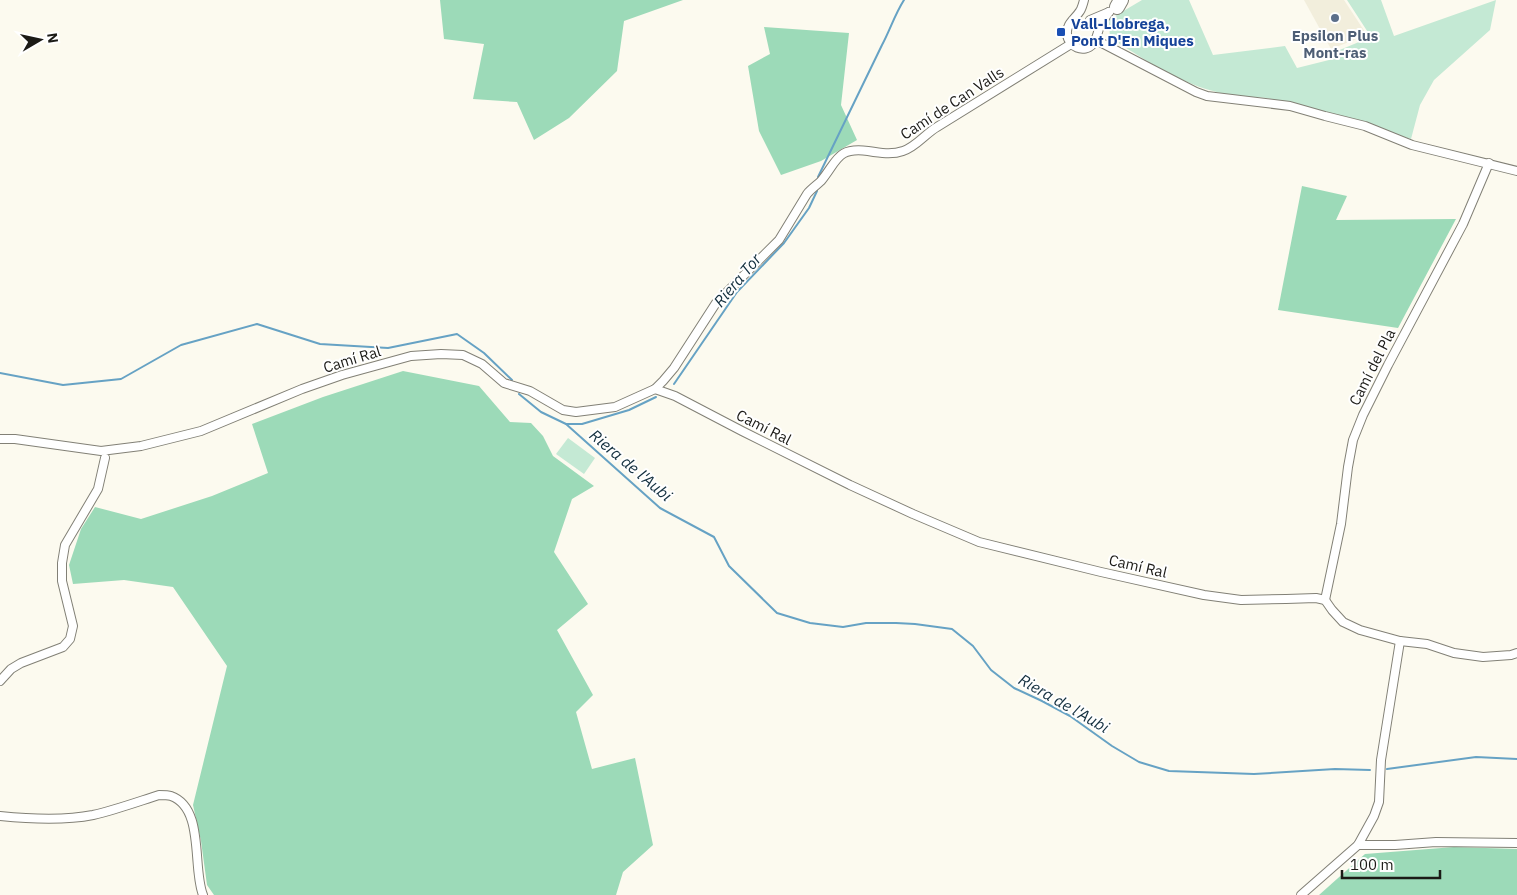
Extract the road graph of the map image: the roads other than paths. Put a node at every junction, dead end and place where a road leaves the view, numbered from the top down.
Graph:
1 (1085, 0) edge
2 (1129, 0) edge
3 (1116, 6) edge
4 (1089, 19) junction
5 (1074, 20) junction
6 (1097, 36) junction
7 (1071, 44) junction
8 (1490, 163) junction
9 (1517, 170) edge
10 (655, 389) junction
11 (0, 439) edge
12 (105, 458) dead end
13 (1325, 600) junction
14 (1400, 641) junction
15 (1517, 653) edge
16 (0, 681) edge
17 (0, 816) edge
18 (1517, 842) edge
19 (1358, 845) junction
20 (203, 895) edge
21 (1301, 895) edge

1 - 4 street
1 - 5 street
2 - 3 street
3 - 4 street
3 - 6 street
4 - 5 street
4 - 6 street
5 - 7 street
6 - 7 street
6 - 8 street
7 - 10 street, Camí de Can Valls
8 - 9 street
8 - 13 street, Camí del Pla
10 - 11 street, Camí Ral
10 - 13 street, Camí Ral
12 - 16 street
13 - 14 street
14 - 15 street
14 - 19 street
17 - 20 street
18 - 19 street
19 - 21 street

